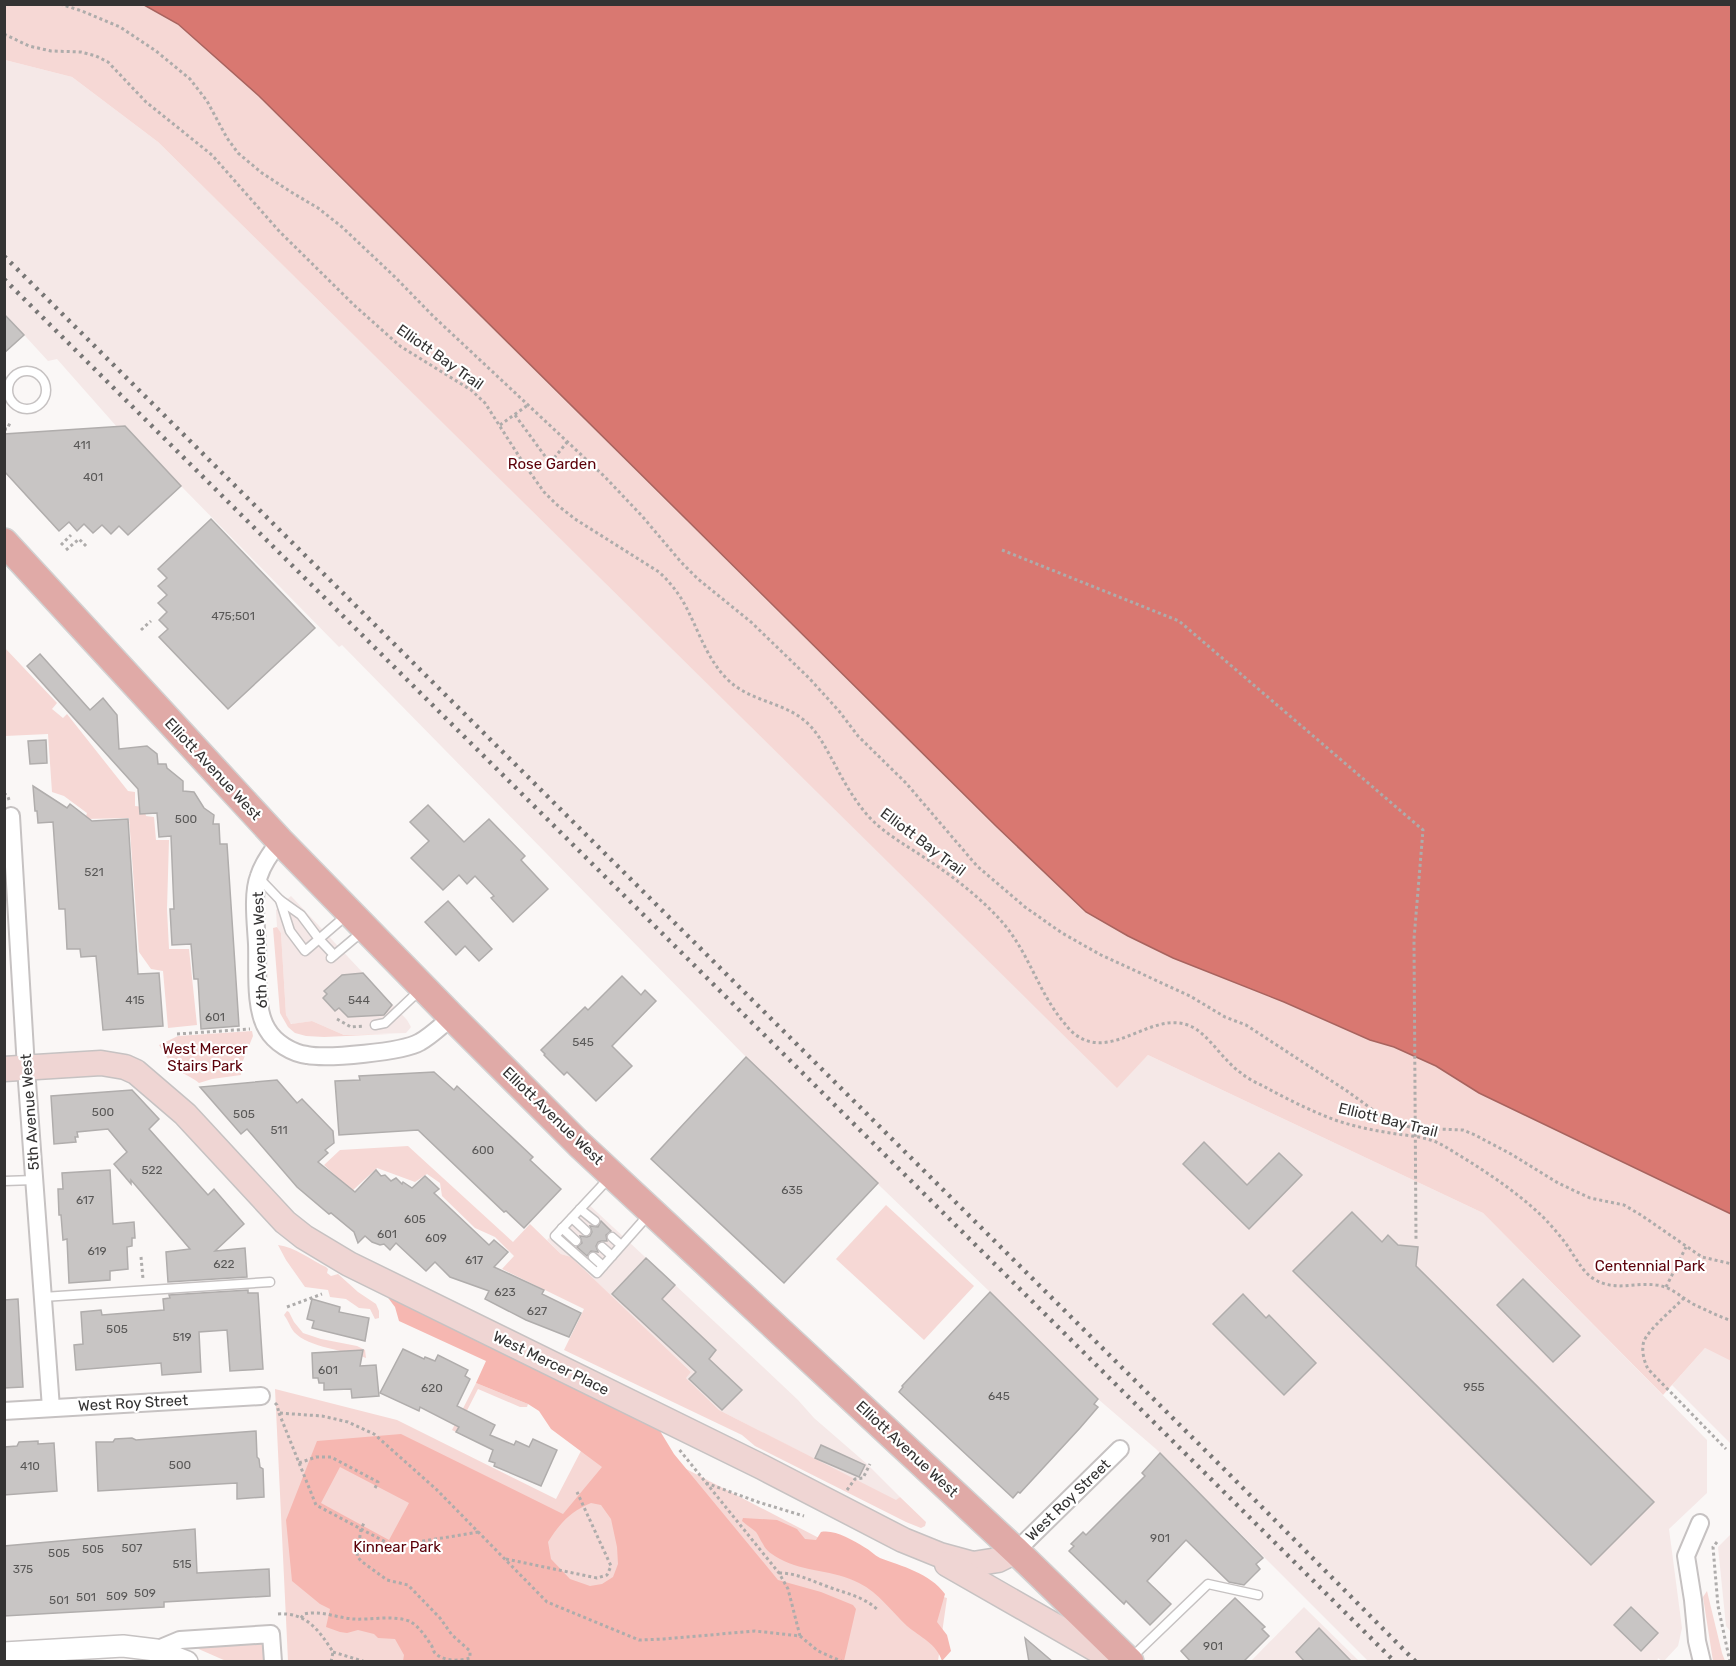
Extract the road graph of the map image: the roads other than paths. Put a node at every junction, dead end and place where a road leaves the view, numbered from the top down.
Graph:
1 (6, 391) edge
2 (4, 542) edge
3 (8, 816) edge
4 (280, 840) junction
5 (258, 877) junction
6 (280, 900) junction
7 (357, 920) junction
8 (320, 939) junction
9 (423, 987) junction
10 (452, 1017) junction
11 (375, 1025) road end
12 (15, 1069) edge
13 (612, 1174) junction
14 (34, 1180) junction
15 (4, 1181) edge
16 (580, 1209) junction
17 (652, 1211) junction
18 (572, 1218) junction
19 (595, 1221) dead end
20 (562, 1228) junction
21 (586, 1231) dead end
22 (612, 1237) dead end
23 (576, 1241) dead end
24 (621, 1245) junction
25 (602, 1247) dead end
26 (612, 1256) junction
27 (593, 1257) dead end
28 (603, 1266) junction
29 (270, 1282) dead end
30 (43, 1296) junction
31 (261, 1396) road end
32 (51, 1408) junction
33 (4, 1411) edge
34 (1119, 1449) dead end
35 (1700, 1523) dead end
36 (903, 1540) junction
37 (1016, 1551) junction
38 (1258, 1595) dead end
39 (156, 1650) junction
40 (4, 1653) edge
41 (64, 1655) edge
42 (1126, 1661) edge
43 (187, 1662) edge
44 (273, 1662) edge
45 (1702, 1662) edge

1 - 1 lane
2 - 4 main road, Elliott Avenue West
3 - 12 street, 5th Avenue West
4 - 5 street, 6th Avenue West
4 - 7 main road, Elliott Avenue West
5 - 6 lane
5 - 10 street, 6th Avenue West
6 - 8 lane
6 - 8 lane
7 - 8 lane
7 - 8 lane
7 - 9 main road, Elliott Avenue West
9 - 10 main road, Elliott Avenue West
9 - 11 lane
10 - 13 main road, Elliott Avenue West
12 - 14 street, 5th Avenue West
12 - 36 main road, West Mercer Place
13 - 16 lane
13 - 17 main road, Elliott Avenue West
14 - 15 lane
14 - 30 street, 5th Avenue West
16 - 18 lane
16 - 19 lane
17 - 24 lane
17 - 37 main road, Elliott Avenue West
18 - 20 lane
18 - 21 lane
20 - 23 lane
20 - 28 lane
22 - 24 lane
24 - 26 lane
25 - 26 lane
26 - 28 lane
27 - 28 lane
29 - 30 lane
30 - 32 street, 5th Avenue West
31 - 32 street, West Roy Street
32 - 33 street, West Roy Street
34 - 37 street, West Roy Street
35 - 45 street
36 - 37 main road, West Mercer Place
36 - 42 main road
37 - 42 main road, Elliott Avenue West
38 - 42 lane
39 - 41 street
39 - 43 street
39 - 44 street
40 - 41 street

